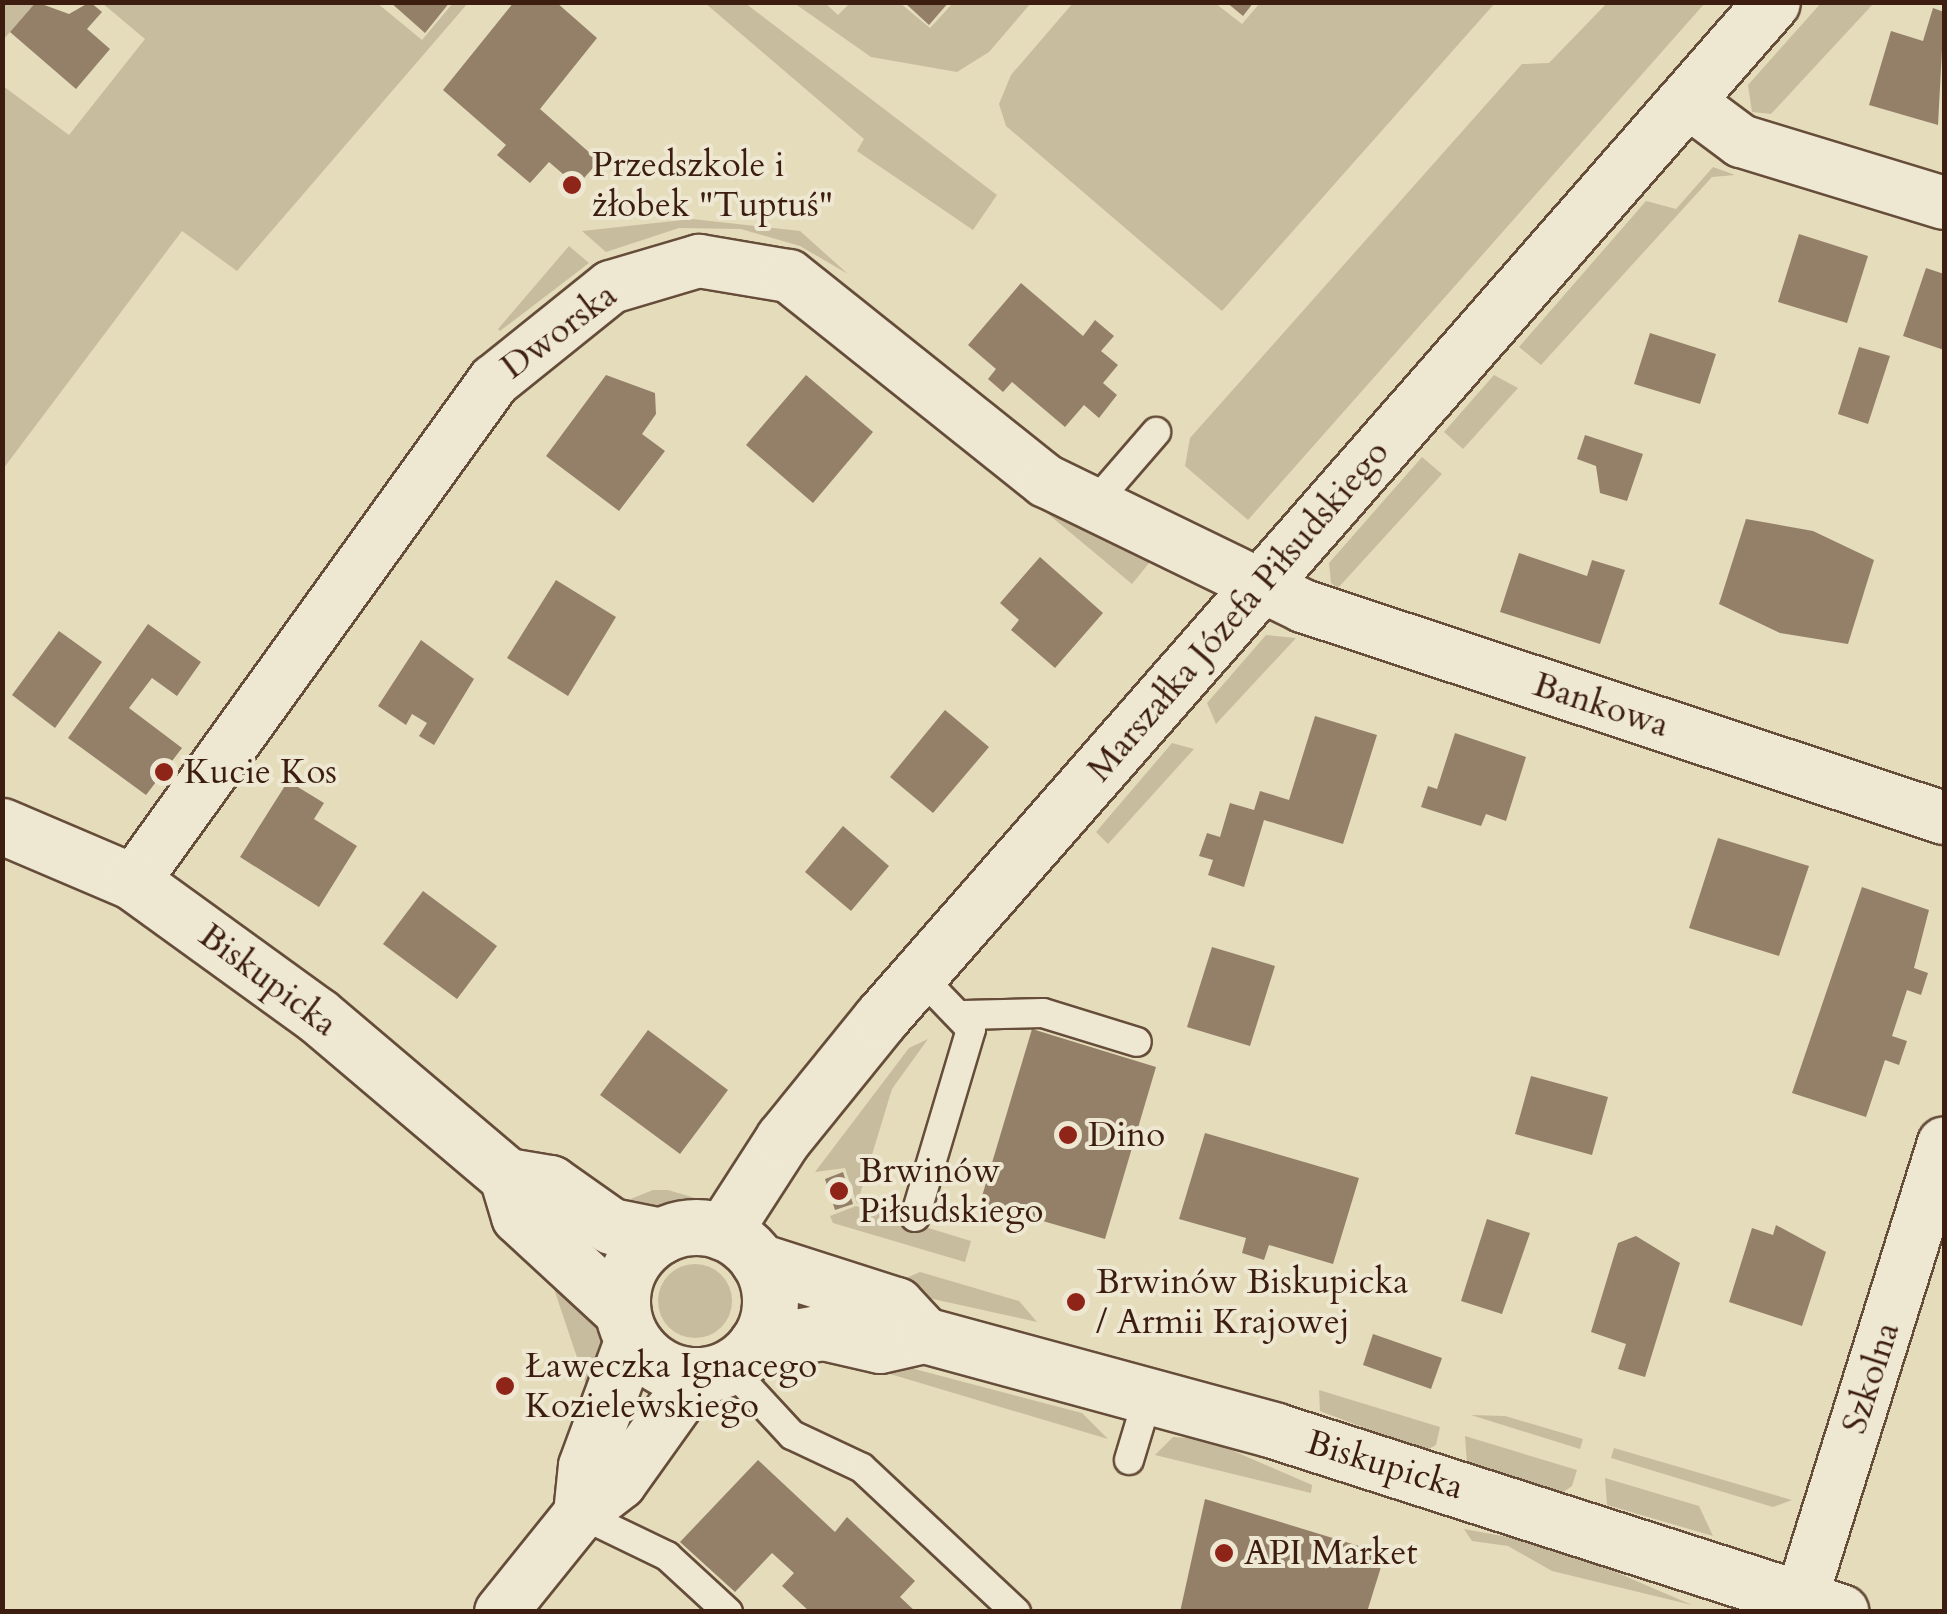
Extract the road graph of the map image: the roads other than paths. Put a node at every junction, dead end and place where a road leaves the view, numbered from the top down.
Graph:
1 (1772, 2) edge
2 (1686, 100) junction
3 (1944, 203) edge
4 (1156, 432) dead end
5 (1092, 506) junction
6 (1261, 585) junction
7 (1944, 818) edge
8 (2, 826) edge
9 (134, 882) junction
10 (919, 975) junction
11 (964, 1015) junction
12 (1137, 1042) dead end
13 (1944, 1144) edge
14 (507, 1176) junction
15 (915, 1217) dead end
16 (661, 1236) junction
17 (740, 1247) junction
18 (627, 1325) junction
19 (924, 1335) junction
20 (727, 1362) junction
21 (1148, 1397) junction
22 (1129, 1460) dead end
23 (580, 1514) junction
24 (1813, 1608) edge
25 (502, 1612) edge
26 (728, 1612) edge
27 (1016, 1612) edge

1 - 2 main road, Marszałka Józefa Piłsudskiego
2 - 3 street
2 - 6 main road, Marszałka Józefa Piłsudskiego
4 - 5 lane
5 - 6 street, Dworska
5 - 9 street, Dworska
6 - 7 street, Bankowa
6 - 10 main road, Marszałka Józefa Piłsudskiego
8 - 9 main road, Biskupicka
9 - 14 main road, Biskupicka
10 - 11 lane
10 - 17 main road, Marszałka Józefa Piłsudskiego
11 - 12 lane
11 - 15 lane
13 - 24 street, Szkolna
14 - 16 main road, Biskupicka
14 - 18 main road, Biskupicka
16 - 17 main road
16 - 18 main road
17 - 19 main road, Biskupicka
17 - 20 main road
18 - 20 main road
18 - 23 street
19 - 20 main road, Biskupicka
19 - 21 main road, Biskupicka
20 - 23 street
20 - 27 lane
21 - 22 lane
21 - 24 main road, Biskupicka
23 - 25 street
23 - 26 lane

